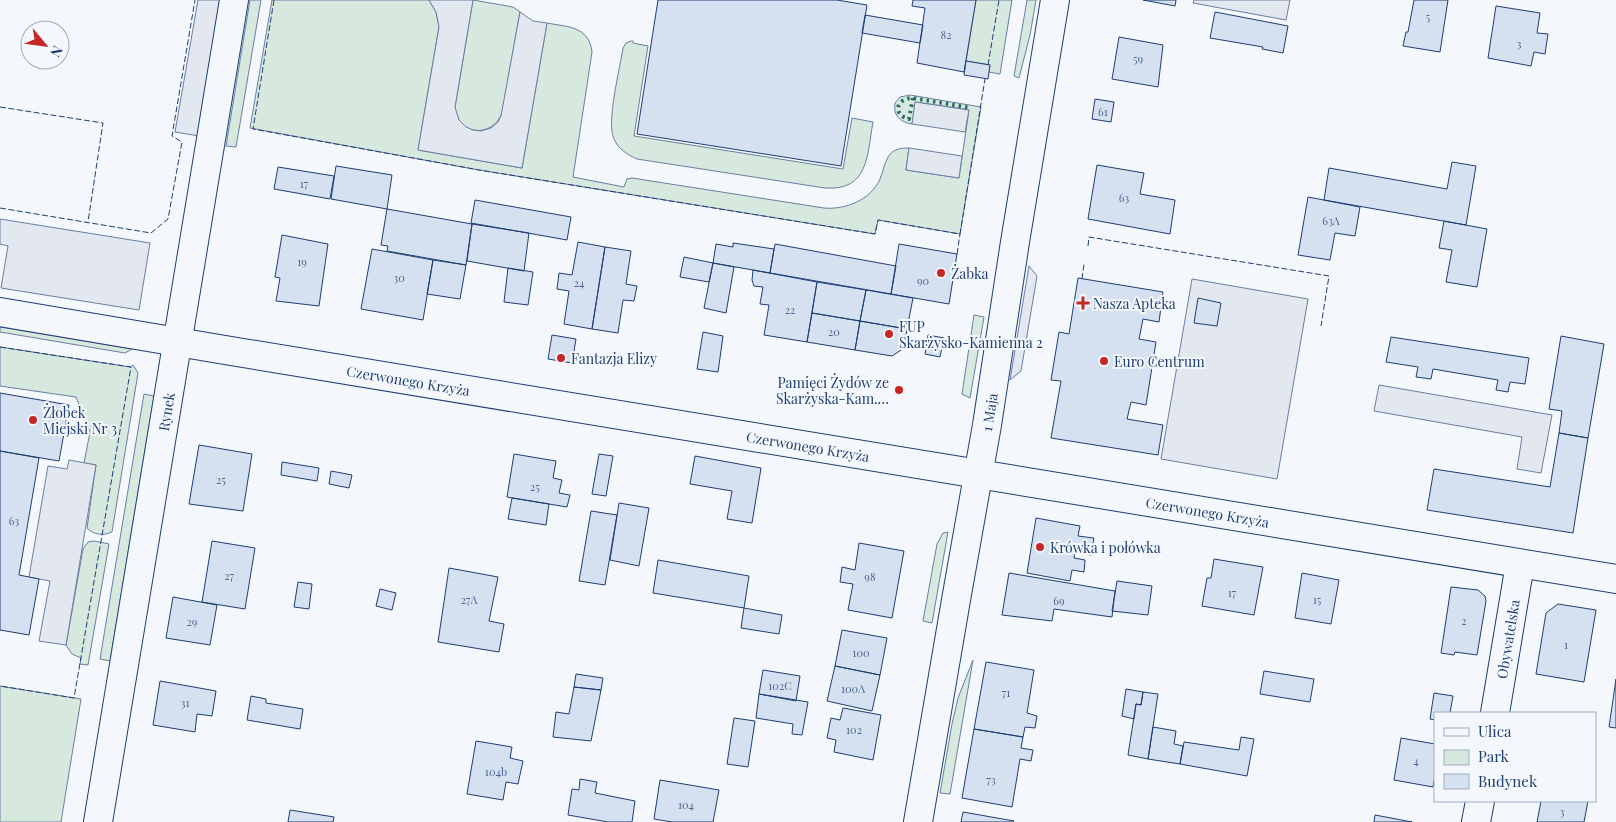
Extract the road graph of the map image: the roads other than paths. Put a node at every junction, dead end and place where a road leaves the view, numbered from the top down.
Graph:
1 (234, 0) edge
2 (1054, 0) edge
3 (0, 312) edge
4 (178, 342) junction
5 (978, 474) junction
6 (1520, 564) junction
7 (1616, 580) edge
8 (1494, 712) edge
9 (1480, 802) edge
10 (98, 822) edge
11 (918, 822) edge
12 (1476, 822) edge

1 - 4 street, Rynek
2 - 5 street, 1 Maja
3 - 4 street, Czerwonego Krzyża
4 - 5 street, Czerwonego Krzyża
4 - 10 street, Rynek
5 - 6 street, Czerwonego Krzyża
5 - 11 street, 1 Maja
6 - 7 street, Czerwonego Krzyża
6 - 8 street, Obywatelska
9 - 12 street

